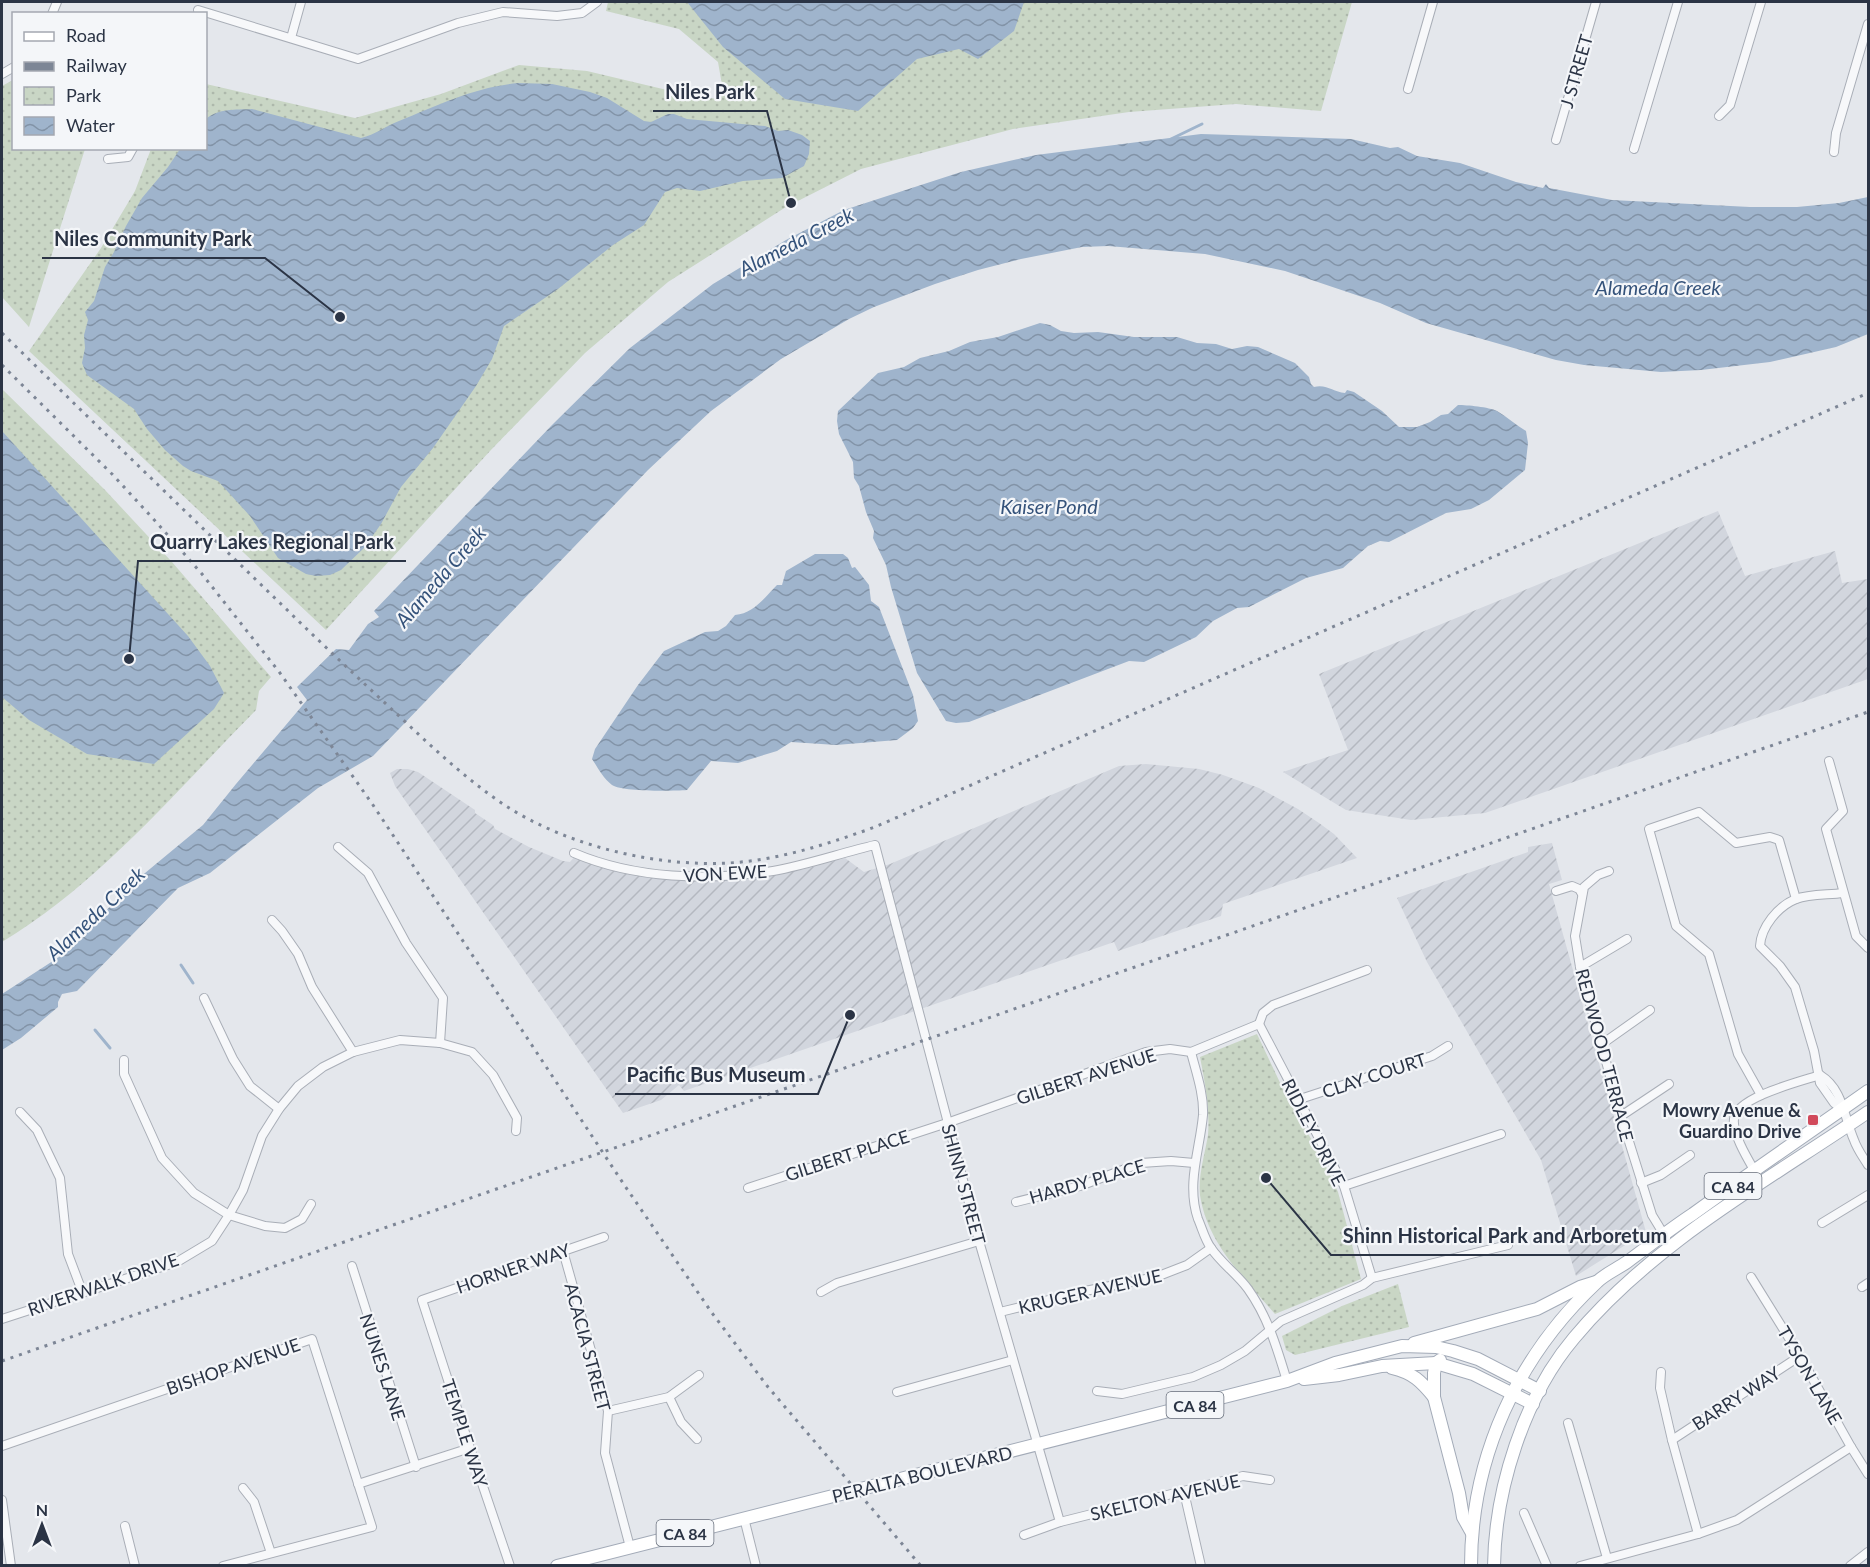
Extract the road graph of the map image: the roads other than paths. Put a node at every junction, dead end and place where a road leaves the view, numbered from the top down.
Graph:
1 (301, 2) edge
2 (597, 2) edge
3 (1433, 2) edge
4 (1596, 2) edge
5 (1678, 2) edge
6 (1761, 2) edge
7 (199, 8) edge
8 (1869, 24) edge
9 (291, 38) junction
10 (1408, 89) dead end
11 (1719, 116) dead end
12 (1556, 140) dead end
13 (1634, 149) dead end
14 (132, 150) edge
15 (1834, 152) dead end
16 (108, 159) dead end
17 (1829, 761) dead end
18 (875, 844) joint
19 (338, 847) dead end
20 (574, 853) dead end
21 (1609, 870) dead end
22 (1556, 891) dead end
23 (1843, 893) junction
24 (1582, 894) junction
25 (1796, 899) junction
26 (272, 920) dead end
27 (1627, 939) dead end
28 (1869, 948) edge
29 (1580, 967) junction
30 (1367, 970) dead end
31 (204, 998) dead end
32 (1650, 1010) dead end
33 (1259, 1024) junction
34 (440, 1043) junction
35 (1602, 1044) junction
36 (1448, 1046) dead end
37 (353, 1052) junction
38 (1191, 1052) junction
39 (124, 1060) dead end
40 (1820, 1075) junction
41 (1669, 1084) dead end
42 (1869, 1091) edge
43 (1761, 1095) junction
44 (1297, 1100) junction
45 (279, 1109) junction
46 (1842, 1109) junction
47 (20, 1112) dead end
48 (1869, 1112) edge
49 (1621, 1116) junction
50 (947, 1123) junction
51 (1848, 1125) junction
52 (516, 1131) dead end
53 (1501, 1134) dead end
54 (1690, 1155) dead end
55 (1194, 1163) junction
56 (1869, 1165) edge
57 (1755, 1170) junction
58 (1762, 1182) junction
59 (1641, 1183) junction
60 (1344, 1186) junction
61 (748, 1188) dead end
62 (1869, 1196) edge
63 (1016, 1202) dead end
64 (311, 1204) dead end
65 (229, 1215) junction
66 (1822, 1223) dead end
67 (1663, 1234) junction
68 (604, 1238) dead end
69 (979, 1241) junction
70 (1508, 1245) dead end
71 (1672, 1245) junction
72 (1211, 1248) junction
73 (563, 1251) junction
74 (352, 1266) dead end
75 (1750, 1277) dead end
76 (1372, 1278) junction
77 (1597, 1282) junction
78 (82, 1291) junction
79 (821, 1292) dead end
80 (423, 1300) joint
81 (1000, 1312) junction
82 (2, 1318) edge
83 (1271, 1329) junction
84 (1402, 1346) junction
85 (1453, 1351) junction
86 (1800, 1356) junction
87 (1013, 1360) junction
88 (1436, 1363) junction
89 (1382, 1366) junction
90 (1661, 1372) dead end
91 (699, 1375) dead end
92 (1519, 1380) junction
93 (1287, 1381) junction
94 (1097, 1391) dead end
95 (1540, 1391) junction
96 (897, 1392) dead end
97 (1512, 1394) junction
98 (669, 1397) junction
99 (1434, 1397) junction
100 (1533, 1404) junction
101 (608, 1412) junction
102 (1568, 1423) dead end
103 (697, 1439) dead end
104 (1672, 1440) junction
105 (1038, 1445) junction
106 (2, 1446) edge
107 (470, 1448) junction
108 (1851, 1448) junction
109 (416, 1467) junction
110 (1869, 1474) edge
111 (1270, 1480) dead end
112 (358, 1484) junction
113 (243, 1488) dead end
114 (1184, 1492) junction
115 (2, 1500) edge
116 (1524, 1513) dead end
117 (744, 1518) junction
118 (1060, 1522) junction
119 (124, 1526) dead end
120 (1472, 1533) junction
121 (1698, 1534) junction
122 (1024, 1535) dead end
123 (630, 1547) junction
124 (1869, 1552) edge
125 (271, 1553) junction
126 (1607, 1558) junction
127 (11, 1566) edge
128 (135, 1566) edge
129 (223, 1566) edge
130 (510, 1566) edge
131 (557, 1566) edge
132 (756, 1566) edge
133 (1201, 1566) edge
134 (1471, 1566) edge
135 (1494, 1566) edge
136 (1547, 1566) edge
137 (1580, 1566) edge
138 (1850, 1566) edge

1 - 9 street
2 - 9 street
3 - 10 street
4 - 12 street, J STREET
5 - 13 street
6 - 11 street
7 - 9 street
8 - 15 street
14 - 16 street
17 - 23 street
18 - 20 street, VON EWE
18 - 50 street, SHINN STREET
19 - 34 street
21 - 24 street
22 - 24 street
23 - 25 street
23 - 28 street
24 - 29 street, REDWOOD TERRACE
25 - 40 street
25 - 43 street
26 - 37 street
27 - 29 street
29 - 35 street, REDWOOD TERRACE
30 - 33 street
31 - 45 street
32 - 35 street
33 - 38 street, GILBERT AVENUE
33 - 44 street, RIDLEY DRIVE
34 - 37 street, RIVERWALK DRIVE
34 - 52 street, RIVERWALK DRIVE
35 - 49 street, REDWOOD TERRACE
36 - 44 street, CLAY COURT
37 - 45 street, RIVERWALK DRIVE
38 - 50 street, GILBERT AVENUE
38 - 55 street
39 - 65 street
40 - 43 street
40 - 46 street
41 - 49 street
42 - 46 main road, CA 84
43 - 57 street
44 - 60 street, RIDLEY DRIVE
45 - 65 street, RIVERWALK DRIVE
46 - 51 street
46 - 57 main road, CA 84
47 - 78 street
48 - 51 main road, CA 84
49 - 59 street, REDWOOD TERRACE
50 - 61 street, GILBERT PLACE
50 - 69 street, SHINN STREET
51 - 56 street
51 - 58 main road, CA 84
53 - 60 street
54 - 59 street
55 - 63 street, HARDY PLACE
55 - 72 street
57 - 58 street
57 - 67 main road, CA 84
58 - 71 main road, CA 84
59 - 67 street, REDWOOD TERRACE
60 - 76 street, RIDLEY DRIVE
62 - 66 street
64 - 65 street
65 - 78 street, RIVERWALK DRIVE
67 - 71 street, REDWOOD TERRACE
67 - 77 main road, CA 84
68 - 73 street, HORNER WAY
69 - 79 street
69 - 81 street, SHINN STREET
70 - 76 street
71 - 95 main road, CA 84
72 - 81 street, KRUGER AVENUE
72 - 83 street
73 - 80 street, HORNER WAY
73 - 101 street, ACACIA STREET
74 - 109 street, NUNES LANE
75 - 86 street, TYSON LANE
76 - 83 street
77 - 84 main road
77 - 92 main road
78 - 82 street, RIVERWALK DRIVE
80 - 107 street, TEMPLE WAY
81 - 87 street, SHINN STREET
83 - 93 street
83 - 94 street
84 - 85 main road, PERALTA BOULEVARD
84 - 93 main road, PERALTA BOULEVARD / CA 84
85 - 88 main road
85 - 92 main road, PERALTA BOULEVARD
86 - 104 street, BARRY WAY
86 - 108 street, TYSON LANE
87 - 96 street
87 - 105 street, SHINN STREET
88 - 89 main road, PERALTA BOULEVARD / CA 84
88 - 97 main road, PERALTA BOULEVARD / CA 84
88 - 99 main road
89 - 93 main road, PERALTA BOULEVARD / CA 84
89 - 99 main road
90 - 104 street
91 - 98 street
92 - 95 main road, PERALTA BOULEVARD
92 - 97 main road
93 - 105 main road, PERALTA BOULEVARD / CA 84
95 - 100 main road, CA 84
97 - 100 main road, PERALTA BOULEVARD / CA 84
97 - 120 main road
98 - 101 street
98 - 103 street
99 - 120 main road
100 - 135 main road
101 - 123 street, ACACIA STREET
102 - 126 street
104 - 121 street
105 - 117 main road, PERALTA BOULEVARD / CA 84
105 - 118 street, SHINN STREET
106 - 112 street, BISHOP AVENUE
107 - 109 street
107 - 130 street, TEMPLE WAY
108 - 110 street, TYSON LANE
108 - 121 street
109 - 112 street
111 - 114 street, SKELTON AVENUE
112 - 125 street, BISHOP AVENUE
113 - 125 street
114 - 118 street, SKELTON AVENUE
114 - 133 street
115 - 127 street
116 - 136 street
117 - 123 main road, PERALTA BOULEVARD / CA 84
117 - 132 street
118 - 122 street, SKELTON AVENUE
119 - 128 street
120 - 134 main road
121 - 126 street
123 - 131 main road, PERALTA BOULEVARD / CA 84
124 - 138 street
125 - 129 street
126 - 137 street

